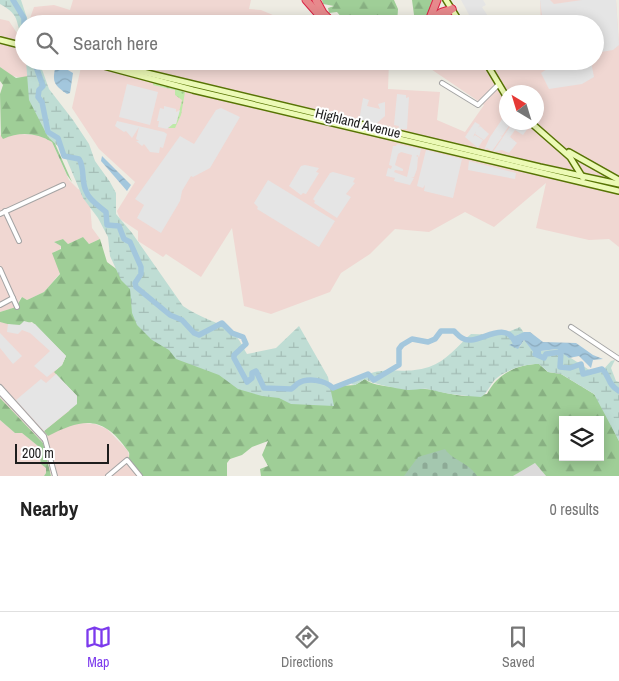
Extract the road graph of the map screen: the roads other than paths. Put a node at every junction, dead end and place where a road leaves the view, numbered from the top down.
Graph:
1 (306, 0) edge
2 (316, 0) edge
3 (437, 0) edge
4 (446, 0) edge
5 (452, 9) junction
6 (319, 15) edge
7 (327, 15) edge
8 (432, 15) edge
9 (441, 15) edge
10 (456, 15) edge
11 (0, 40) edge
12 (15, 44) edge
13 (119, 70) edge
14 (135, 70) edge
15 (490, 70) edge
16 (442, 83) dead end
17 (499, 84) joint
18 (539, 130) edge
19 (562, 149) junction
20 (574, 161) junction
21 (565, 172) junction
22 (582, 176) junction
23 (619, 180) edge
24 (590, 184) junction
25 (619, 184) edge
26 (63, 186) dead end
27 (619, 191) edge
28 (6, 211) junction
29 (0, 214) edge
30 (19, 241) dead end
31 (0, 269) edge
32 (14, 298) junction
33 (0, 305) edge
34 (17, 307) dead end
35 (571, 327) dead end
36 (619, 360) edge
37 (0, 387) edge
38 (0, 392) edge
39 (48, 444) junction
40 (55, 476) edge
41 (108, 476) edge
42 (140, 476) edge

1 - 6 highway
2 - 7 highway
3 - 8 highway
4 - 5 main road
5 - 9 highway
5 - 10 main road
11 - 12 main road
13 - 24 main road, Highland Avenue
14 - 21 main road, Highland Avenue
15 - 17 main road
16 - 17 street
18 - 19 main road
19 - 20 main road
19 - 23 main road
20 - 21 main road
20 - 22 main road
21 - 22 main road, Highland Avenue
22 - 24 main road
22 - 25 main road, Highland Avenue
24 - 27 main road, Highland Avenue
26 - 28 street
28 - 29 street
28 - 30 street
31 - 32 street
32 - 33 street
32 - 34 street
35 - 36 street
37 - 39 street
38 - 39 street
39 - 40 street
41 - 42 street

